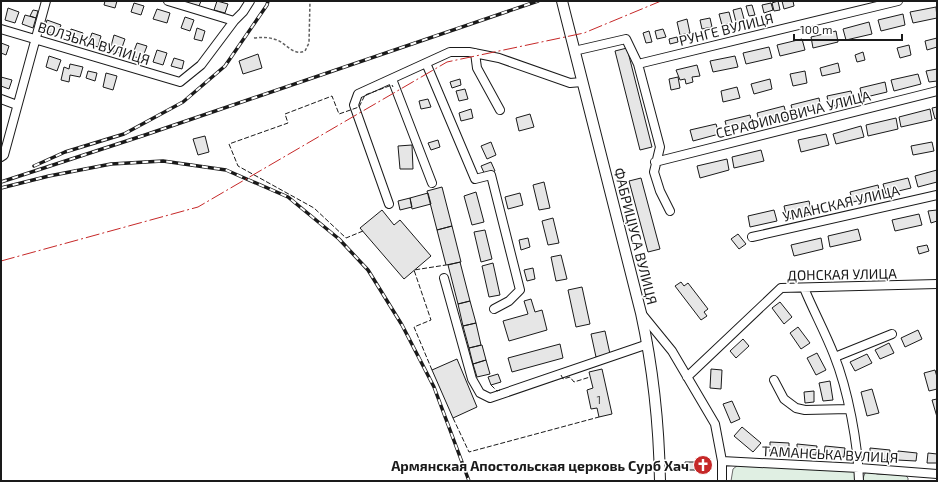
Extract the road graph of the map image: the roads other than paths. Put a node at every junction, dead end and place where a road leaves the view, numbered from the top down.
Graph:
1 (46, 1) edge
2 (168, 1) edge
3 (250, 1) edge
4 (562, 1) edge
5 (898, 1) edge
6 (234, 21) junction
7 (1, 29) edge
8 (35, 39) junction
9 (574, 51) junction
10 (476, 53) junction
11 (426, 64) junction
12 (638, 64) junction
13 (392, 79) junction
14 (582, 82) junction
15 (937, 92) edge
16 (1, 99) edge
17 (17, 105) junction
18 (500, 110) dead end
19 (3, 156) edge
20 (655, 162) junction
21 (432, 183) dead end
22 (937, 195) edge
23 (388, 204) dead end
24 (670, 211) dead end
25 (752, 237) dead end
26 (444, 278) dead end
27 (937, 284) edge
28 (804, 288) junction
29 (494, 309) dead end
30 (641, 313) junction
31 (892, 334) dead end
32 (648, 344) junction
33 (835, 357) junction
34 (687, 377) junction
35 (774, 380) dead end
36 (849, 409) junction
37 (722, 461) junction
38 (859, 468) junction
39 (937, 474) edge
40 (660, 481) edge
41 (722, 481) edge
42 (859, 481) edge

1 - 8 street
2 - 6 street
3 - 6 street
4 - 9 main road, ФАБРИЦІУСА ВУЛИЦЯ
5 - 12 street, РУНГЕ ВУЛИЦЯ
6 - 8 street, ВОЛЗЬКА ВУЛИЦЯ
7 - 8 street, ВОЛЗЬКА ВУЛИЦЯ
8 - 17 street
9 - 12 street
9 - 14 main road, ФАБРИЦІУСА ВУЛИЦЯ
10 - 11 street
10 - 14 street
10 - 18 street
11 - 13 street
11 - 29 street
12 - 20 street
13 - 21 street
13 - 23 street
14 - 30 main road, ФАБРИЦІУСА ВУЛИЦЯ
15 - 20 street, СЕРАФИМОВИЧА УЛИЦА
16 - 17 street
17 - 19 street
20 - 24 street
22 - 25 street, УМАНСКАЯ УЛИЦА
26 - 32 street
27 - 28 street, ДОНСКАЯ УЛИЦА
28 - 33 street
28 - 34 street, ДОНСКАЯ УЛИЦА
30 - 32 main road, ФАБРИЦІУСА ВУЛИЦЯ
30 - 34 street
31 - 33 street
32 - 40 main road, ФАБРИЦІУСА ВУЛИЦЯ
33 - 36 street
34 - 37 street
35 - 36 street
36 - 38 street
37 - 38 street, ТАМАНСЬКА ВУЛИЦЯ
37 - 41 street
38 - 39 street, ТАМАНСЬКА ВУЛИЦЯ
38 - 42 street

